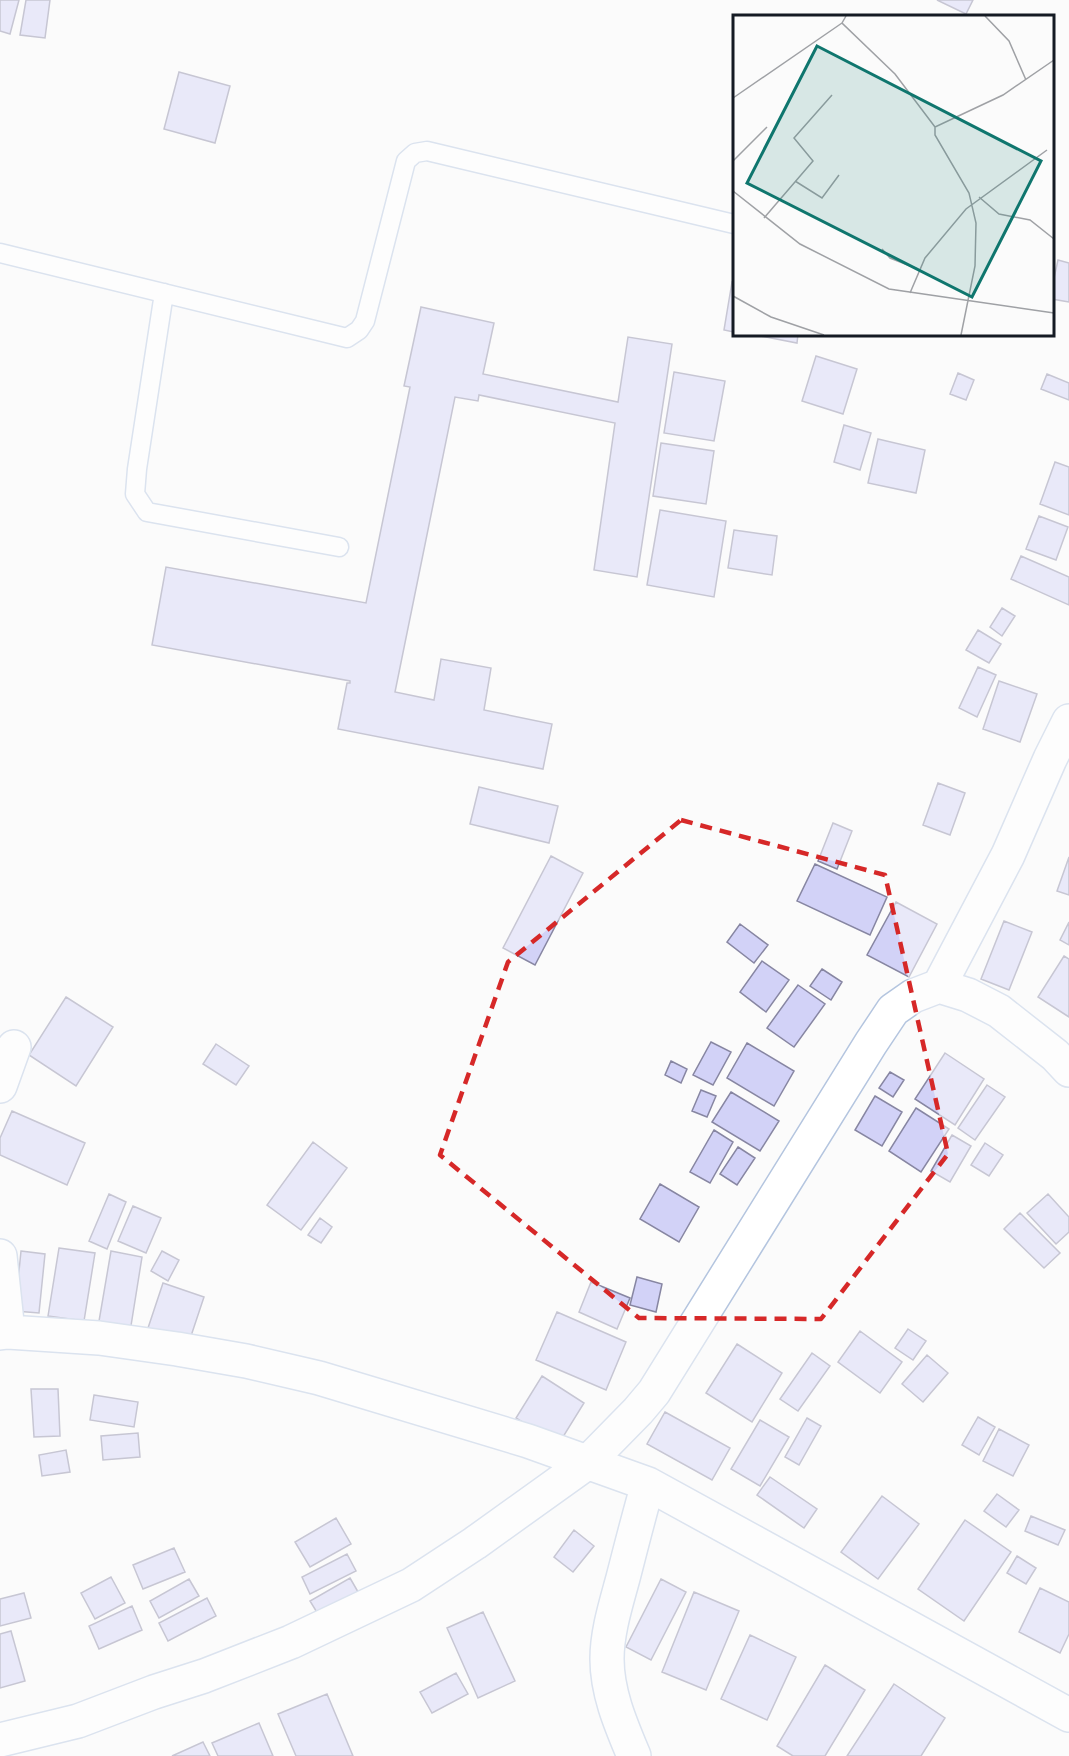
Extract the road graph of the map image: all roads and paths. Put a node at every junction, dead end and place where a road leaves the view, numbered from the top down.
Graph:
1 (733, 224) edge
2 (0, 253) edge
3 (164, 293) junction
4 (339, 547) dead end
5 (1069, 721) edge
6 (939, 986) junction
7 (14, 1047) dead end
8 (1069, 1070) edge
9 (0, 1086) edge
10 (0, 1256) edge
11 (4, 1333) edge
12 (588, 1462) junction
13 (648, 1484) junction
14 (1069, 1715) edge
15 (0, 1740) edge
16 (634, 1756) edge

1 - 3 lane
2 - 3 lane
3 - 4 lane
5 - 6 street
6 - 8 street
6 - 12 street
7 - 9 street
10 - 11 street
11 - 12 street
12 - 13 street
12 - 15 street
13 - 14 street
13 - 16 street

